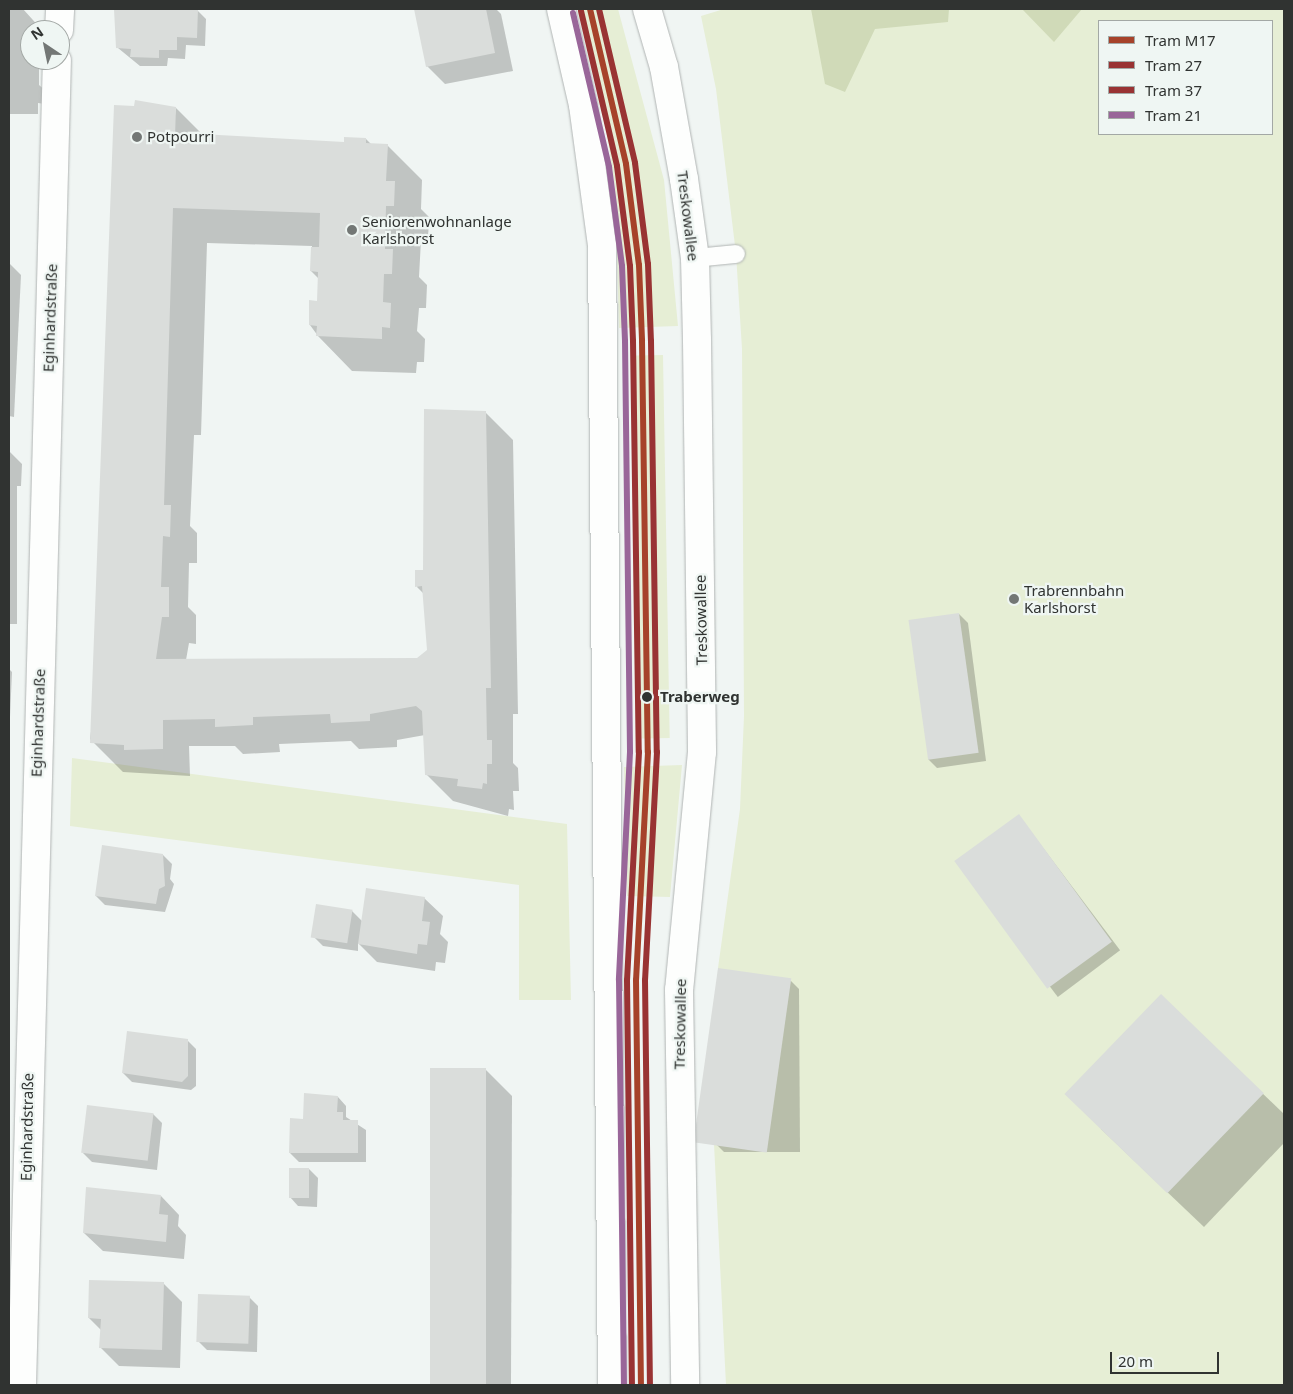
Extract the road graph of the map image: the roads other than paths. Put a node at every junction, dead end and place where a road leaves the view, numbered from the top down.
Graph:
1 (561, 9) edge
2 (647, 9) edge
3 (58, 70) edge
4 (736, 254) dead end
5 (694, 258) junction
6 (22, 1385) edge
7 (612, 1385) edge
8 (685, 1385) edge

1 - 7 main road
2 - 5 main road, Treskowallee
3 - 6 main road, Eginhardstraße
4 - 5 lane
5 - 8 main road, Treskowallee

